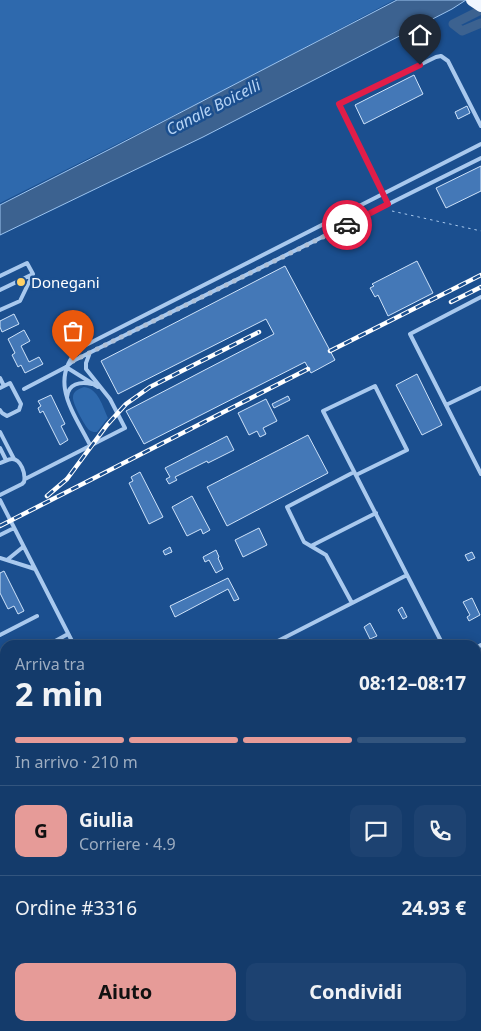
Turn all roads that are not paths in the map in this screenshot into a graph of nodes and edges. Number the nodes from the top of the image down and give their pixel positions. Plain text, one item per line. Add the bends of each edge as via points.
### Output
1 (472, 0) edge
2 (481, 6) edge
3 (481, 126) edge
4 (481, 144) edge
5 (481, 158) edge
6 (383, 194) junction
7 (388, 204) junction
8 (33, 274) junction
9 (0, 276) edge
10 (0, 290) edge
11 (481, 297) edge
12 (0, 310) edge
13 (91, 353) junction
14 (66, 367) junction
15 (0, 378) edge
16 (96, 385) junction
17 (2, 387) edge
18 (24, 388) dead end
19 (481, 388) edge
20 (104, 391) junction
21 (68, 401) junction
22 (446, 405) junction
23 (0, 410) edge
24 (0, 432) edge
25 (90, 446) junction
26 (0, 448) edge
27 (14, 459) junction
28 (6, 460) junction
29 (0, 463) edge
30 (355, 473) junction
31 (481, 474) edge
32 (25, 479) junction
33 (0, 495) edge
34 (0, 500) edge
35 (376, 513) junction
36 (14, 528) junction
37 (0, 535) edge
38 (23, 546) junction
39 (311, 546) junction
40 (0, 558) edge
41 (7, 560) junction
42 (35, 569) junction
43 (407, 575) junction
44 (352, 603) junction
45 (37, 616) dead end
46 (68, 634) junction
47 (0, 635) edge
48 (57, 640) edge
49 (71, 640) edge
50 (280, 640) edge
51 (440, 640) edge

1 - 2 main road
3 - 6 lane via 448,61 441,56 339,104
4 - 6 lane
5 - 7 lane
6 - 7 lane
6 - 14 lane via 87,344
7 - 13 lane
8 - 9 lane via 27,263
8 - 10 lane
8 - 12 lane via 20,301
11 - 22 lane via 410,334
13 - 14 lane
13 - 20 lane via 86,369
14 - 16 lane
14 - 18 lane
14 - 21 lane via 64,389
15 - 17 lane
16 - 20 lane
16 - 21 lane via 85,382 74,385 67,392
17 - 23 lane via 10,383 20,404 19,410 7,416
19 - 22 lane
20 - 25 lane via 125,428
21 - 25 lane
22 - 31 lane
24 - 27 lane
25 - 32 lane
26 - 28 lane
27 - 28 lane
27 - 32 lane
28 - 29 lane
30 - 30 lane via 323,410 375,386 407,450
30 - 35 lane
30 - 39 lane via 286,507 304,542
32 - 33 lane via 22,484
34 - 36 lane
35 - 39 lane
35 - 43 lane
36 - 37 lane
36 - 38 lane
38 - 41 lane
38 - 42 lane
39 - 44 lane via 326,555
40 - 41 lane
41 - 42 lane
42 - 46 lane
43 - 44 lane
43 - 51 lane
44 - 50 lane
45 - 47 lane
46 - 48 lane
46 - 49 lane

